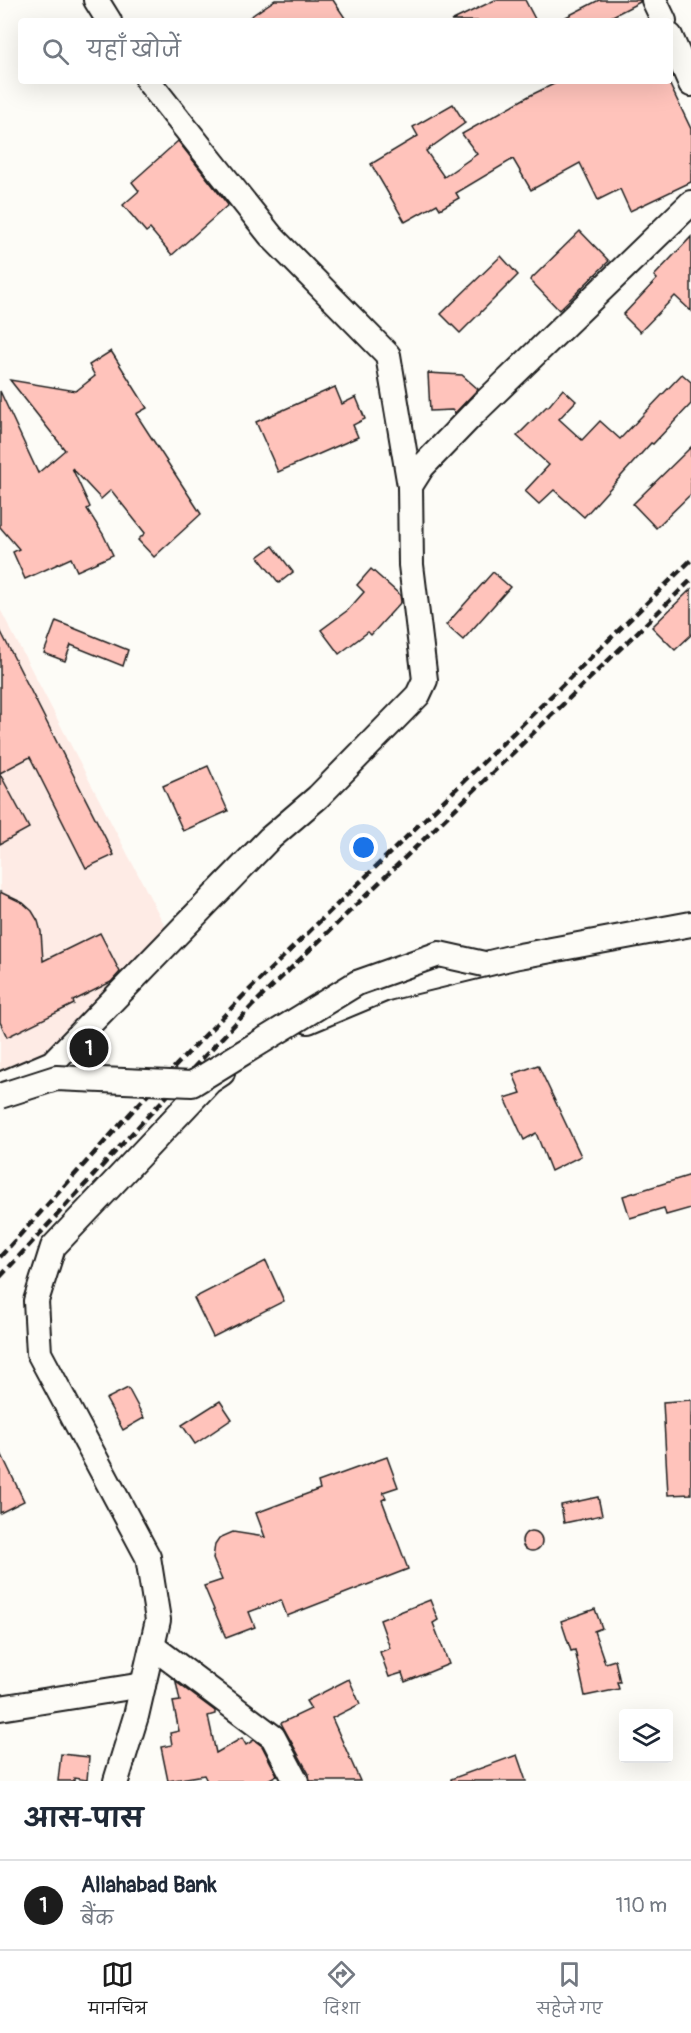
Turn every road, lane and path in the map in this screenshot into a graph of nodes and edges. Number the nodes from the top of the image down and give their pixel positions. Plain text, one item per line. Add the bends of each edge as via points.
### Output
1 (96, 0) edge
2 (654, 0) edge
3 (107, 18) edge
4 (663, 18) edge
5 (673, 43) edge
6 (150, 84) edge
7 (691, 84) edge
8 (691, 203) edge
9 (410, 486) junction
10 (691, 924) edge
11 (484, 964) junction
12 (0, 1085) edge
13 (0, 1096) edge
14 (152, 1646) junction
15 (143, 1685) junction
16 (0, 1708) edge
17 (116, 1781) edge
18 (296, 1781) edge

1 - 3 street
2 - 4 street
5 - 7 street
6 - 9 street via 271,236 388,355
8 - 9 street via 477,410 422,467
9 - 12 street via 411,565 425,680 418,695 318,797 261,847 52,1063
10 - 11 street
11 - 13 street, bridge via 439,954 357,983 192,1084 56,1078
11 - 14 street via 387,988 293,1028 210,1081 53,1247 36,1301 39,1353 148,1557 158,1620
14 - 15 street
14 - 18 street via 273,1737
15 - 16 street
15 - 17 street

